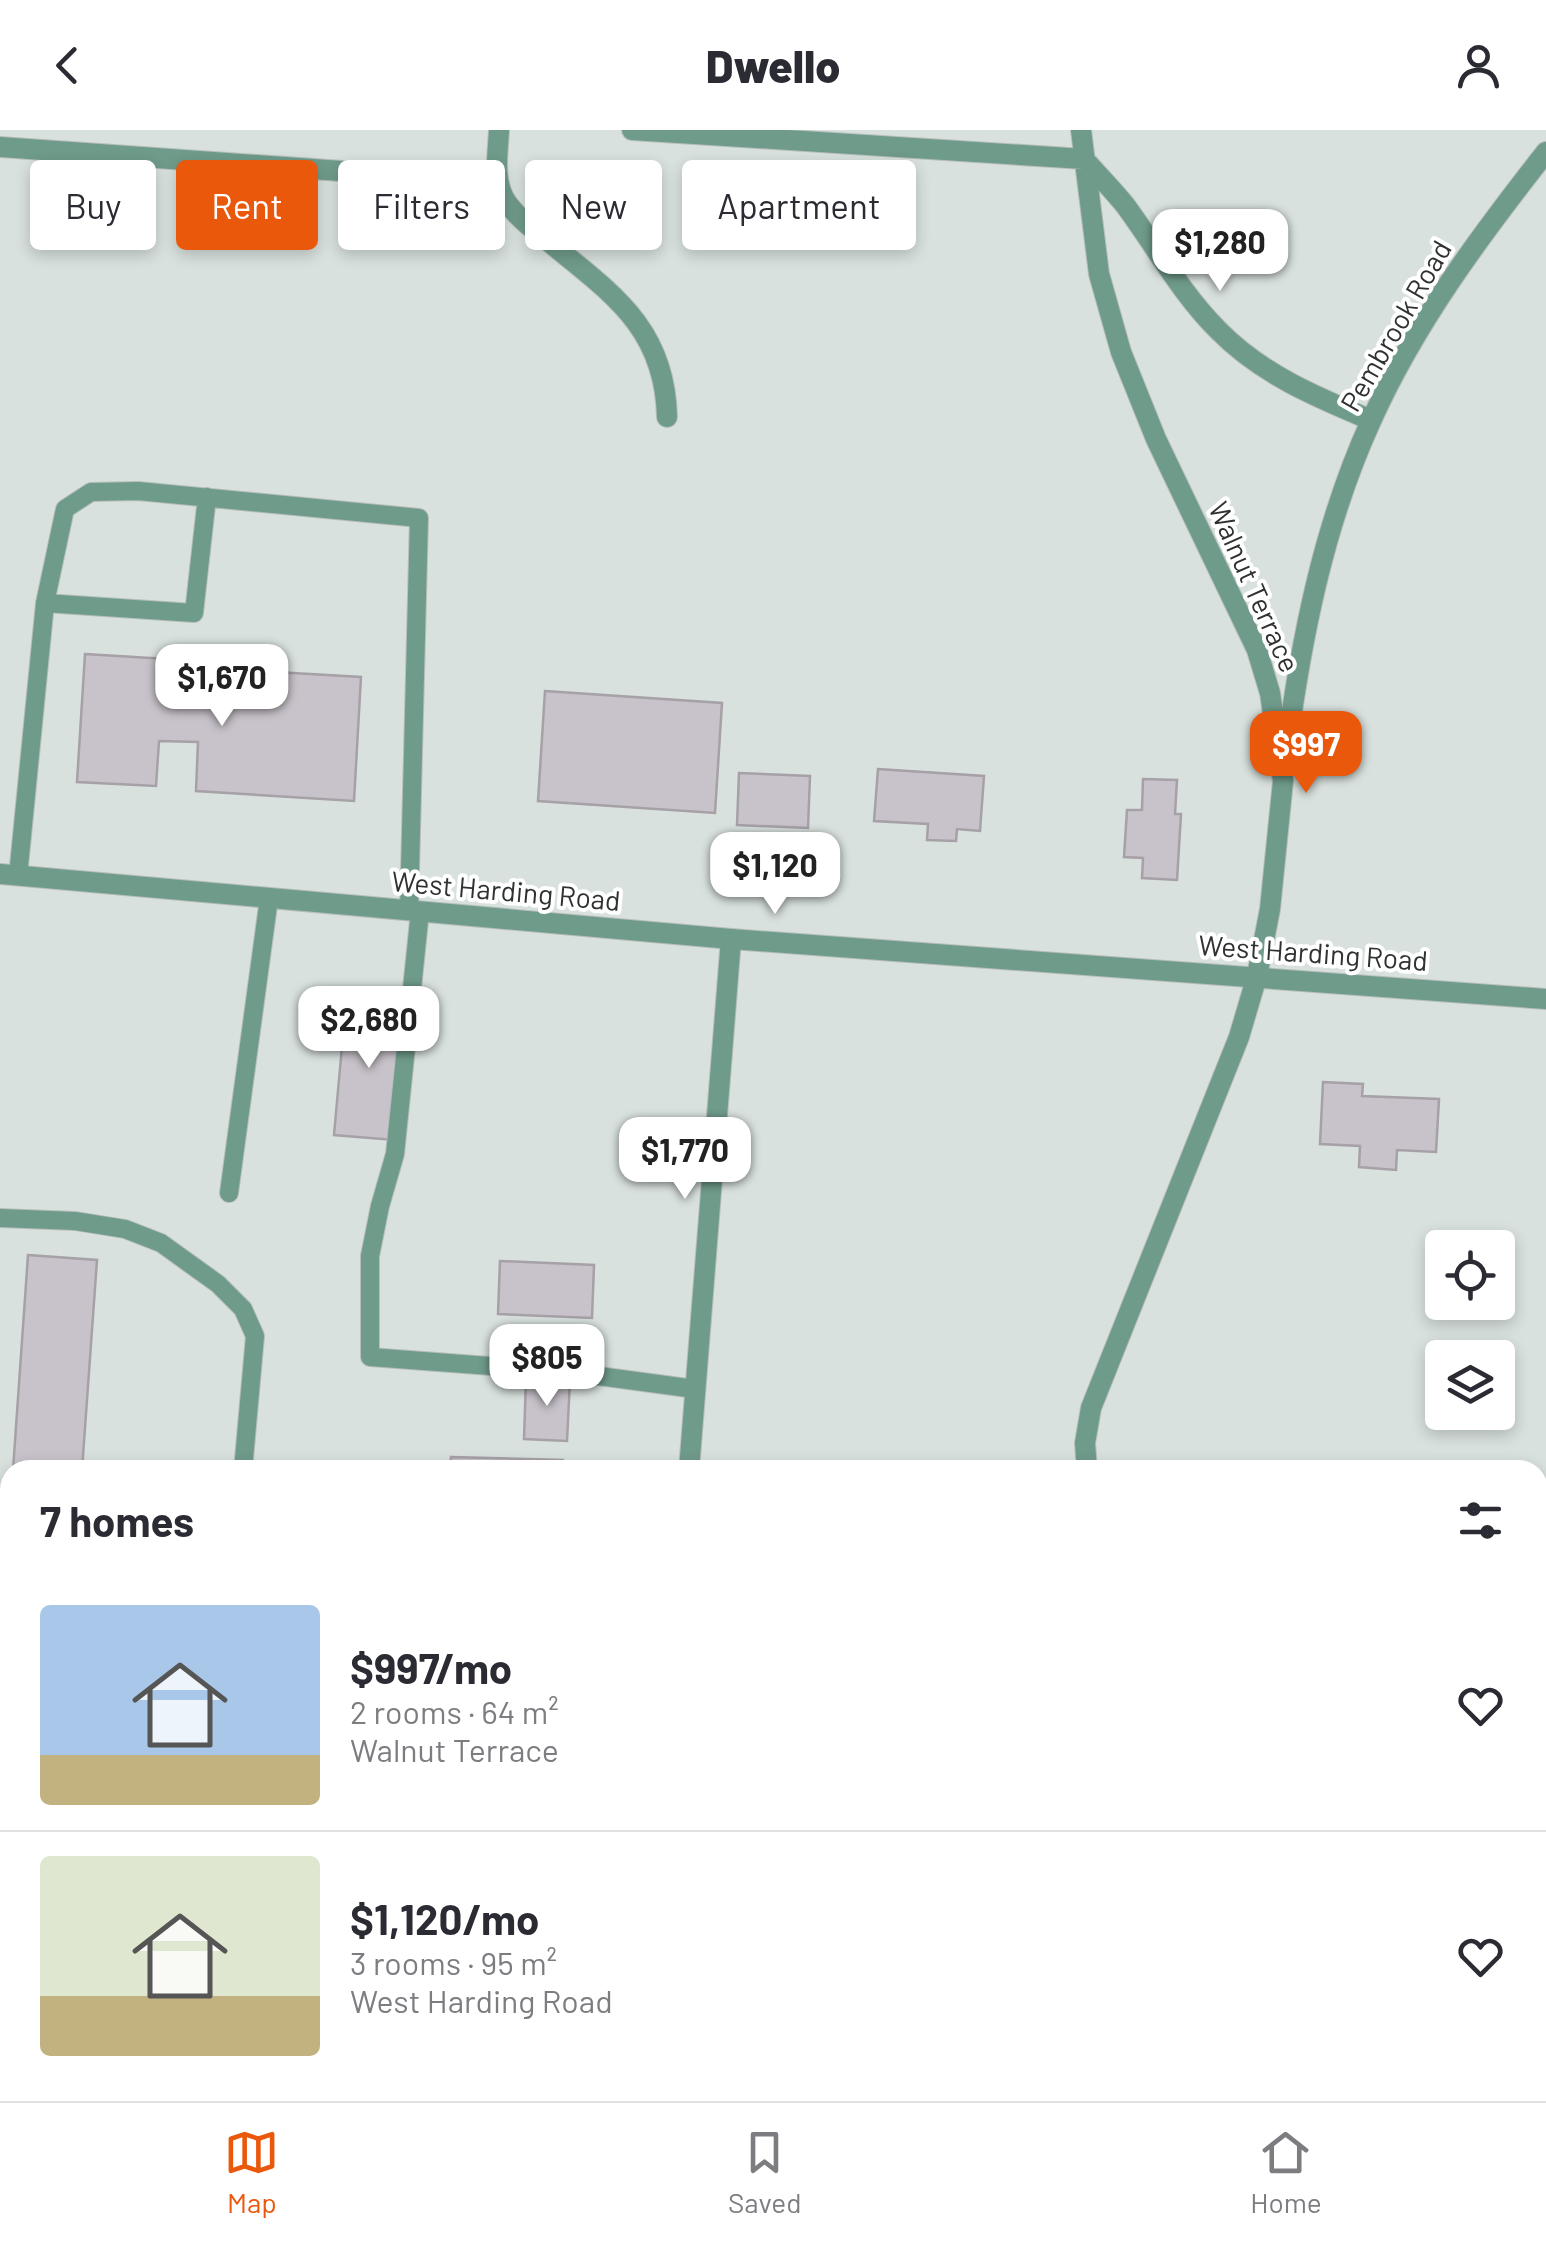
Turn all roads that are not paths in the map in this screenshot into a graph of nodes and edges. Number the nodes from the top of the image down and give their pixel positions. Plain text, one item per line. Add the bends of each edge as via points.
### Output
1 (498, 130) edge
2 (632, 130) edge
3 (1081, 130) edge
4 (0, 148) edge
5 (1546, 152) edge
6 (1084, 158) junction
7 (498, 160) edge
8 (338, 171) edge
9 (505, 200) edge
10 (667, 417) dead end
11 (1371, 420) junction
12 (207, 497) junction
13 (45, 603) junction
14 (1282, 781) junction
15 (9, 875) edge
16 (269, 898) junction
17 (414, 911) junction
18 (731, 938) junction
19 (1258, 976) junction
20 (1546, 1000) edge
21 (229, 1193) dead end
22 (0, 1218) edge
23 (696, 1390) junction
24 (244, 1460) edge
25 (690, 1460) edge
26 (1086, 1460) edge

1 - 7 street
2 - 6 street
3 - 6 street, Walnut Terrace
4 - 8 street
5 - 11 street, Pembrook Road via 1471,250
6 - 11 street via 1217,330 1308,394
6 - 14 street, Walnut Terrace via 1099,274 1122,352 1156,439 1258,650
9 - 10 street via 643,327 659,359
11 - 14 street, Pembrook Road via 1322,560 1298,664
12 - 13 lane via 92,492 65,510
12 - 13 lane via 194,613
12 - 17 lane via 419,518
13 - 15 lane
14 - 19 street, Walnut Terrace
15 - 16 street, West Harding Road
16 - 17 street, West Harding Road
16 - 21 lane
17 - 18 street, West Harding Road
17 - 23 lane via 396,1154 370,1256 370,1357 569,1372
18 - 19 street, West Harding Road
18 - 23 street
19 - 20 street, West Harding Road
19 - 26 street, Walnut Terrace via 1091,1408
22 - 24 lane via 126,1229 161,1243 218,1284 243,1309 255,1336
23 - 25 street

